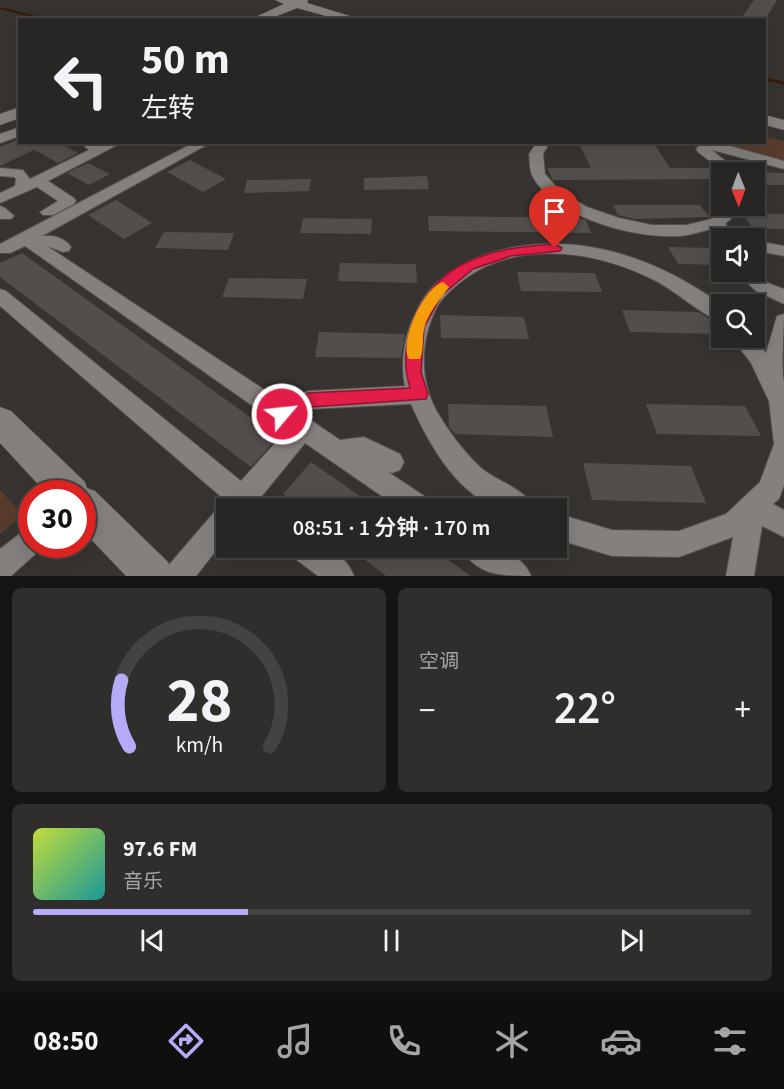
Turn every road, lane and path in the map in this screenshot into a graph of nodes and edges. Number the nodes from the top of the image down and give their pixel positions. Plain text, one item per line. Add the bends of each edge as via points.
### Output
1 (281, 0) edge
2 (300, 2) edge
3 (260, 18) edge
4 (351, 18) edge
5 (18, 113) edge
6 (0, 120) edge
7 (766, 120) edge
8 (784, 125) edge
9 (18, 132) edge
10 (0, 139) edge
11 (88, 144) edge
12 (113, 144) edge
13 (180, 144) edge
14 (202, 144) edge
15 (543, 144) edge
16 (695, 144) edge
17 (706, 144) edge
18 (98, 151) junction
19 (721, 162) edge
20 (784, 165) edge
21 (0, 172) edge
22 (38, 181) junction
23 (22, 189) junction
24 (0, 200) edge
25 (69, 201) junction
26 (731, 216) edge
27 (715, 224) junction
28 (720, 228) edge
29 (26, 240) junction
30 (2, 243) edge
31 (63, 247) dead end
32 (765, 248) edge
33 (784, 251) edge
34 (756, 282) edge
35 (0, 296) edge
36 (784, 297) edge
37 (711, 307) edge
38 (784, 321) edge
39 (750, 348) edge
40 (777, 384) edge
41 (420, 394) junction
42 (282, 414) junction
43 (0, 421) edge
44 (303, 428) junction
45 (784, 441) edge
46 (784, 448) edge
47 (336, 451) junction
48 (392, 462) dead end
49 (58, 480) edge
50 (228, 498) edge
51 (249, 498) edge
52 (405, 498) edge
53 (505, 498) edge
54 (752, 507) junction
55 (96, 518) edge
56 (784, 524) edge
57 (567, 529) edge
58 (216, 535) edge
59 (18, 552) edge
60 (317, 558) edge
61 (491, 558) edge
62 (0, 567) edge
63 (154, 576) edge
64 (178, 576) edge
65 (340, 576) edge
66 (517, 576) edge
67 (741, 576) edge

1 - 2 street
2 - 3 street
2 - 4 street
5 - 6 street
7 - 8 street
9 - 10 street
11 - 18 street
12 - 18 street
13 - 25 street
14 - 29 street
15 - 27 street via 536,155 538,172 552,191 575,207 606,221 642,229 678,231
16 - 19 street
17 - 20 street
18 - 22 street
21 - 23 street via 18,173 23,179
22 - 23 street
22 - 25 street
23 - 24 street
25 - 30 street
26 - 27 street
27 - 28 street
29 - 30 street
29 - 31 street via 52,240
29 - 42 street
32 - 33 street
34 - 36 street
35 - 50 street
37 - 41 street via 648,268 605,254 555,248 509,252 469,266 436,291 416,327 413,372
38 - 40 street
39 - 40 street
40 - 45 street
41 - 42 street via 308,400
41 - 53 street via 430,423 471,475
42 - 44 street
43 - 49 street
44 - 47 street
44 - 51 street
46 - 54 street via 770,490
47 - 48 street via 364,448
47 - 52 street
54 - 56 street
54 - 57 street via 734,524 679,544 612,543
54 - 67 street
55 - 63 street
58 - 64 street
59 - 62 street
60 - 65 street
61 - 66 street

